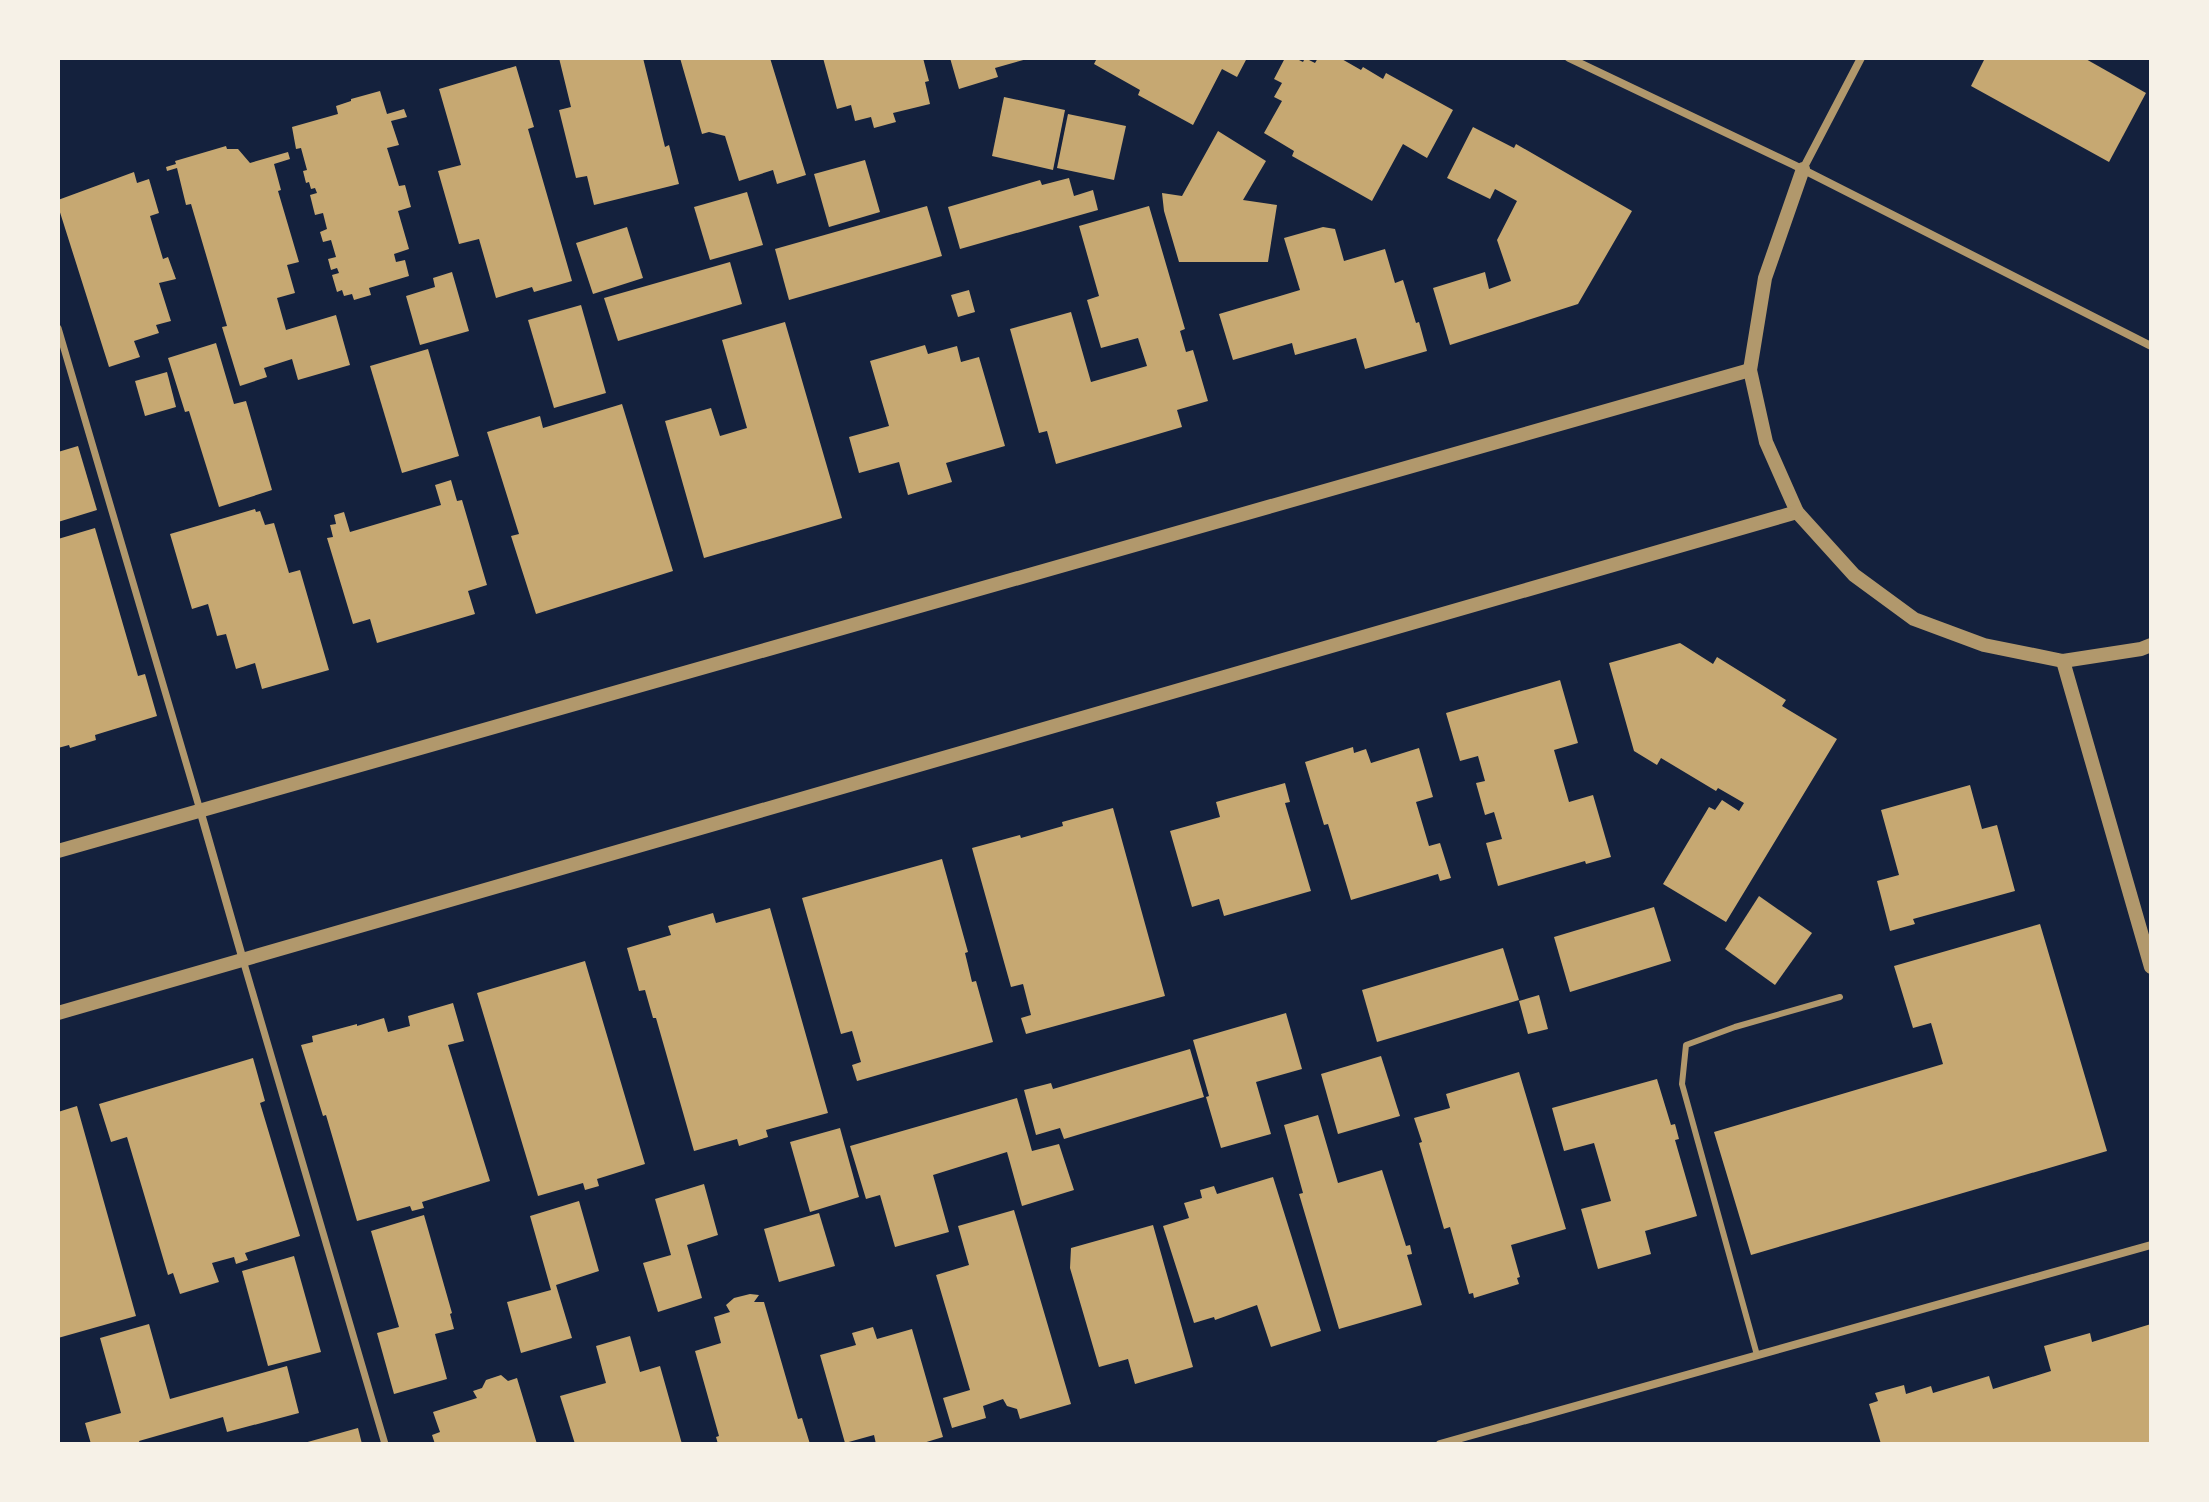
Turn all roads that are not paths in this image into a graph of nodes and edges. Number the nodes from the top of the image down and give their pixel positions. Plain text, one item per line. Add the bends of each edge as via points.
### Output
1 (1569, 58) edge
2 (1861, 58) edge
3 (1803, 169) junction
4 (58, 328) edge
5 (2151, 346) edge
6 (1750, 370) junction
7 (1797, 512) junction
8 (2151, 645) edge
9 (2063, 661) junction
10 (200, 810) junction
11 (58, 851) edge
12 (243, 960) junction
13 (2151, 967) edge
14 (1840, 997) dead end
15 (58, 1013) edge
16 (2151, 1245) edge
17 (1757, 1355) junction
18 (385, 1444) edge
19 (1440, 1444) edge

1 - 3 street
2 - 3 street
3 - 5 street
3 - 6 street via 1765,278
4 - 10 street
6 - 7 street via 1766,442
6 - 10 street
7 - 9 street via 1854,575 1914,619 1984,645
7 - 12 street
8 - 9 street
9 - 13 street
10 - 11 street
10 - 12 street
12 - 15 street
12 - 18 street
14 - 17 lane via 1686,1045 1682,1084
16 - 17 street
17 - 19 street

